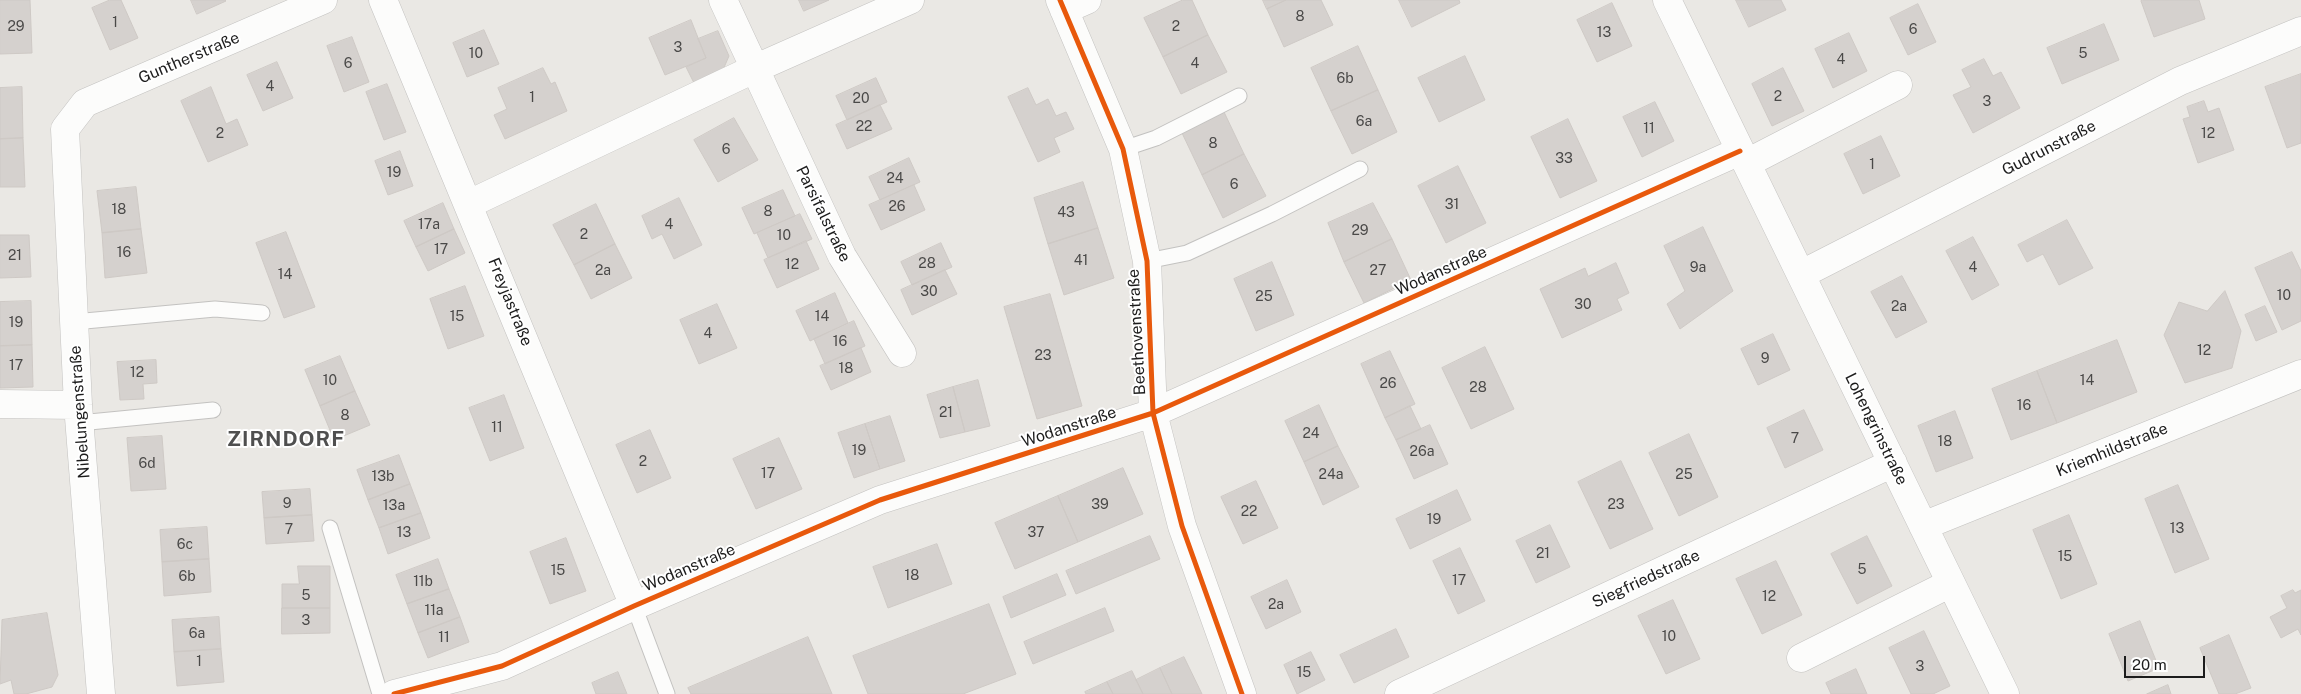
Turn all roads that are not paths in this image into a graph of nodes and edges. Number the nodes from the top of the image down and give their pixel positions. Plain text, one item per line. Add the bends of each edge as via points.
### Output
1 (323, 0) edge
2 (383, 0) edge
3 (723, 0) edge
4 (910, 0) edge
5 (1667, 0) edge
6 (1070, 3) edge
7 (2301, 31) edge
8 (754, 70) junction
9 (1898, 85) dead end
10 (1239, 96) dead end
11 (65, 129) joint
12 (1123, 149) junction
13 (1744, 157) junction
14 (1360, 169) dead end
15 (469, 204) junction
16 (1147, 260) junction
17 (1802, 274) junction
18 (262, 313) dead end
19 (74, 322) junction
20 (902, 353) dead end
21 (2301, 374) edge
22 (0, 404) edge
23 (213, 410) dead end
24 (1153, 413) junction
25 (79, 414) junction
26 (1893, 463) junction
27 (1923, 526) junction
28 (330, 528) dead end
29 (1951, 583) junction
30 (634, 606) junction
31 (1801, 658) dead end
32 (101, 694) edge
33 (380, 694) edge
34 (394, 694) edge
35 (667, 694) edge
36 (1242, 694) edge
37 (1399, 694) edge
38 (2005, 694) edge

1 - 11 street, Guntherstraße via 85,103
2 - 15 street, Freyjastraße
3 - 8 street, Parsifalstraße
4 - 8 street
5 - 13 street, Lohengrinstraße
6 - 12 street, Beethovenstraße
7 - 17 street, Gudrunstraße via 2180,82
8 - 15 street
8 - 20 street, Parsifalstraße via 842,256
9 - 13 street
10 - 12 lane via 1156,138
11 - 19 street, Nibelungenstraße
12 - 16 street, Beethovenstraße
13 - 17 street, Lohengrinstraße
13 - 24 street, Wodanstraße
14 - 16 lane via 1187,253
15 - 30 street, Freyjastraße
16 - 24 street, Beethovenstraße
17 - 26 street, Lohengrinstraße
18 - 19 lane via 215,309
19 - 25 street, Nibelungenstraße
21 - 27 street, Kriemhildstraße
22 - 25 street
23 - 25 lane
24 - 30 street, Wodanstraße via 880,500
24 - 36 street, Beethovenstraße via 1182,526
25 - 32 street, Nibelungenstraße
26 - 27 street, Lohengrinstraße
26 - 37 street, Siegfriedstraße
27 - 29 street, Lohengrinstraße
28 - 33 lane
29 - 31 street
29 - 38 street, Lohengrinstraße
30 - 34 street, Wodanstraße via 502,666
30 - 35 lane

